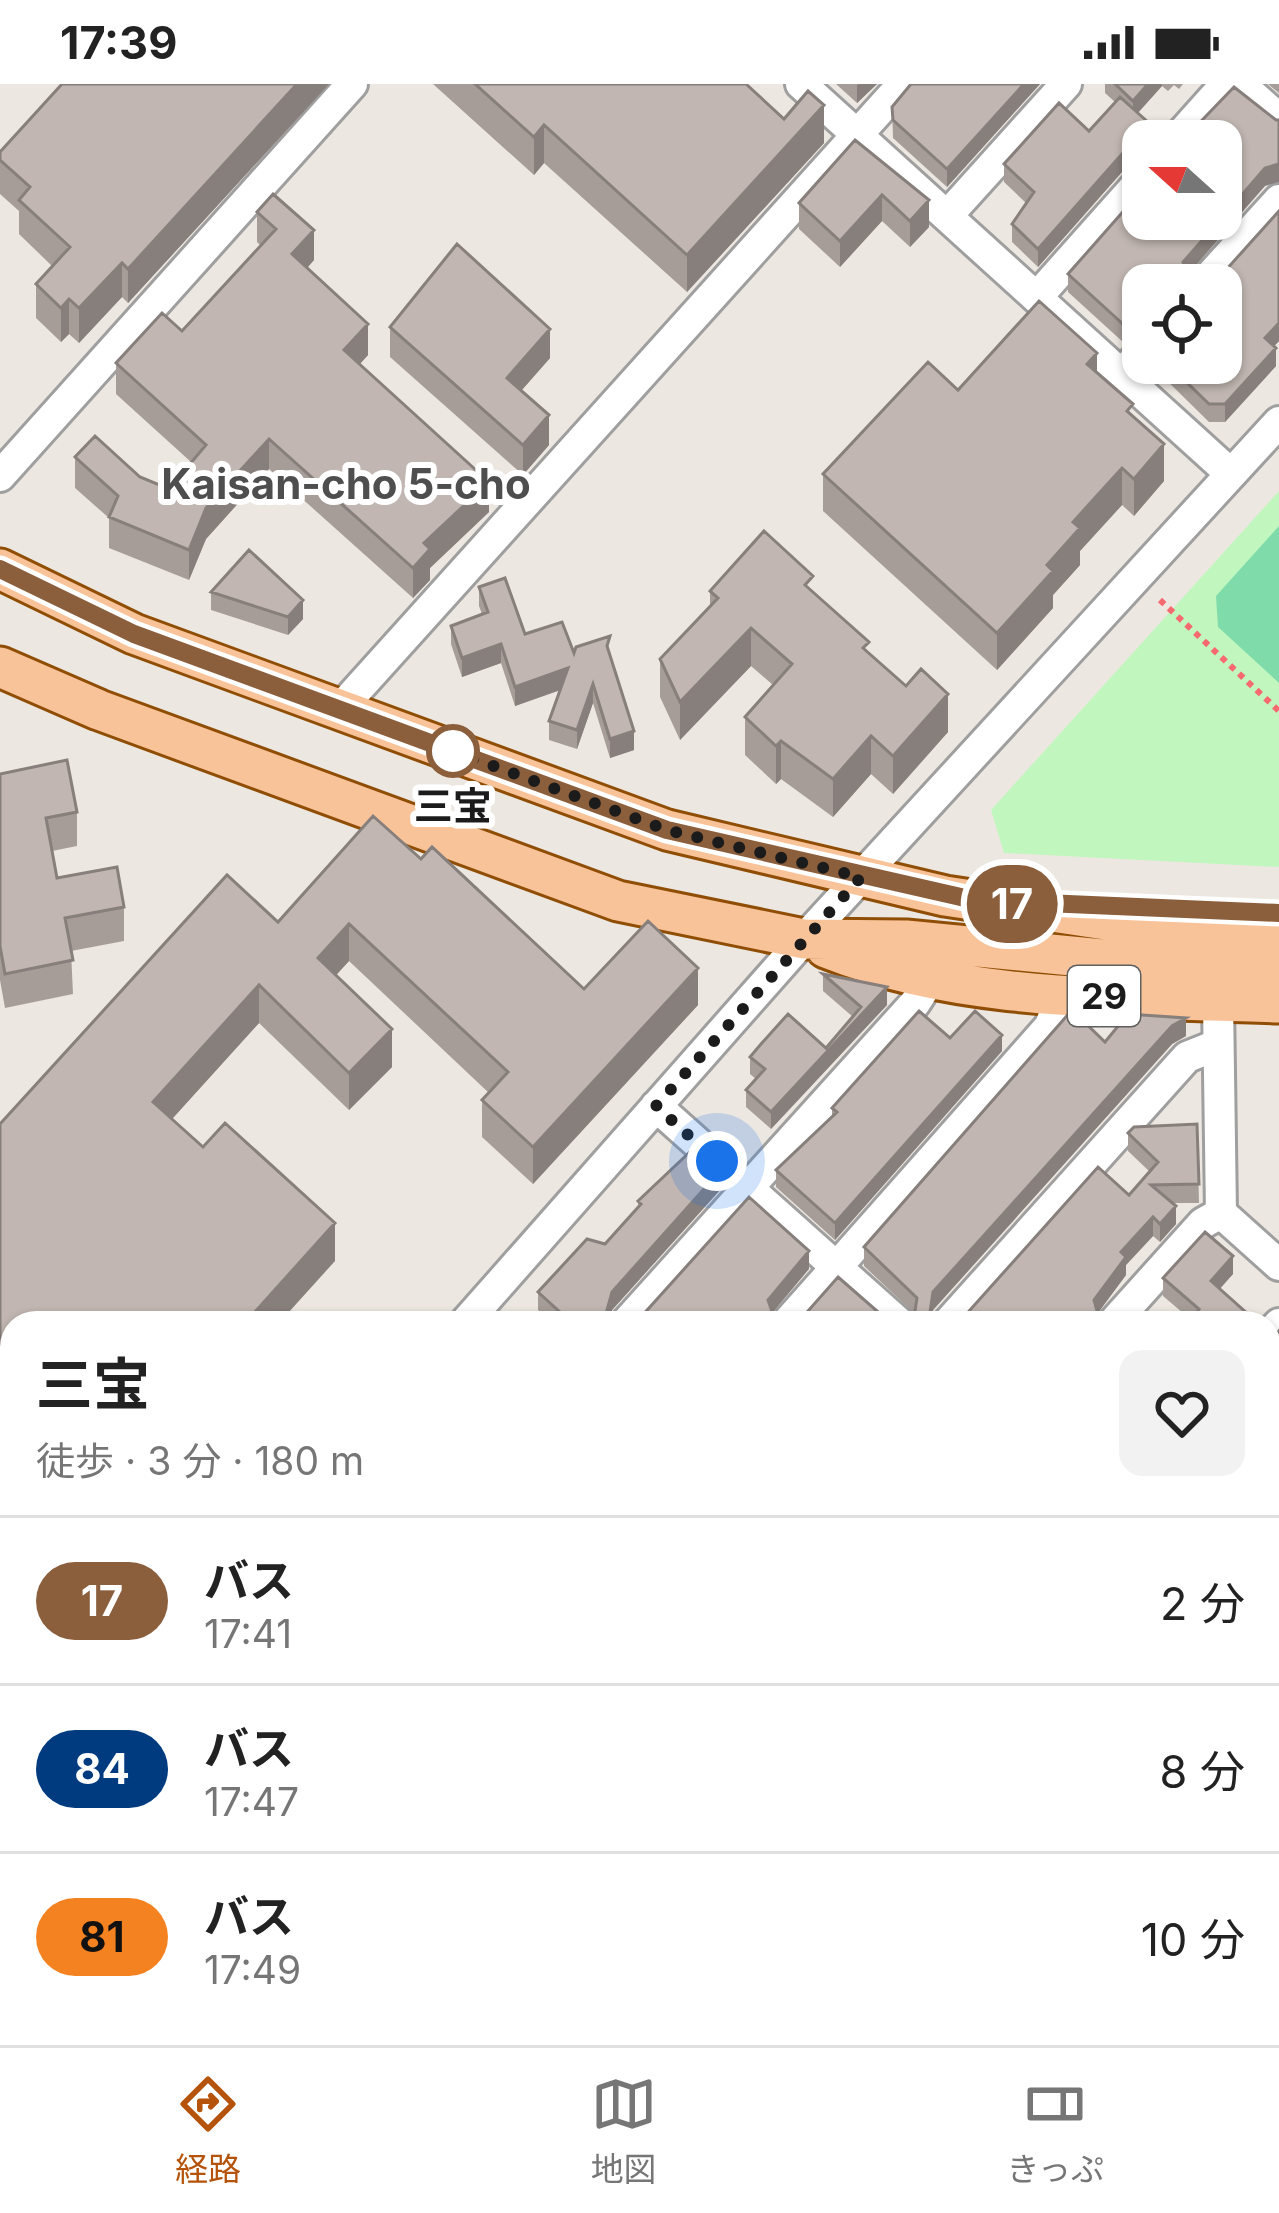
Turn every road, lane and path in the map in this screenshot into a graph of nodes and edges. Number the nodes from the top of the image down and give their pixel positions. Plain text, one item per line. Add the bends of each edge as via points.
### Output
1 (352, 84) edge
2 (801, 84) edge
3 (903, 84) edge
4 (1066, 84) edge
5 (1226, 84) edge
6 (1240, 84) edge
7 (1279, 119) edge
8 (1194, 120) edge
9 (857, 134) junction
10 (1279, 200) edge
11 (1122, 202) edge
12 (947, 216) junction
13 (1221, 264) edge
14 (1037, 297) junction
15 (1122, 356) edge
16 (1151, 384) edge
17 (1279, 422) edge
18 (1231, 474) junction
19 (0, 476) edge
20 (0, 569) edge
21 (1160, 600) dead end
22 (0, 667) edge
23 (338, 711) junction
24 (1279, 711) edge
25 (861, 877) junction
26 (1002, 904) junction
27 (1279, 913) edge
28 (1279, 937) edge
29 (804, 939) junction
30 (1279, 976) edge
31 (931, 978) junction
32 (1061, 994) junction
33 (1218, 1001) junction
34 (1279, 1003) edge
35 (1217, 1045) junction
36 (656, 1106) junction
37 (748, 1189) junction
38 (1221, 1213) junction
39 (1279, 1265) edge
40 (837, 1268) junction
41 (476, 1311) edge
42 (637, 1311) edge
43 (798, 1311) edge
44 (885, 1311) edge
45 (960, 1311) edge
46 (1123, 1311) edge

1 - 19 street
2 - 9 street
3 - 9 street
4 - 12 street
5 - 8 street
6 - 7 street
9 - 12 street
9 - 23 street
10 - 13 street
11 - 14 street
12 - 14 street
14 - 15 street
16 - 18 street
17 - 18 street
18 - 25 street
20 - 23 main road, 29 via 134,634
21 - 24 path
22 - 29 main road, 29 via 618,901
23 - 25 main road, 29 via 667,830
25 - 26 main road, 29
25 - 29 street
26 - 27 main road, 29
26 - 28 main road, 29
29 - 30 main road, 29 via 906,940
29 - 31 main road, 29 via 879,970
29 - 36 street
31 - 32 main road, 29
31 - 37 street
32 - 33 main road, 29
32 - 40 street via 1050,1026
33 - 34 main road, 29
33 - 35 street
35 - 38 street
35 - 45 street via 1187,1057
36 - 37 street
36 - 41 street
37 - 40 street
37 - 42 street
38 - 39 street
38 - 46 street
40 - 43 street
40 - 44 street

